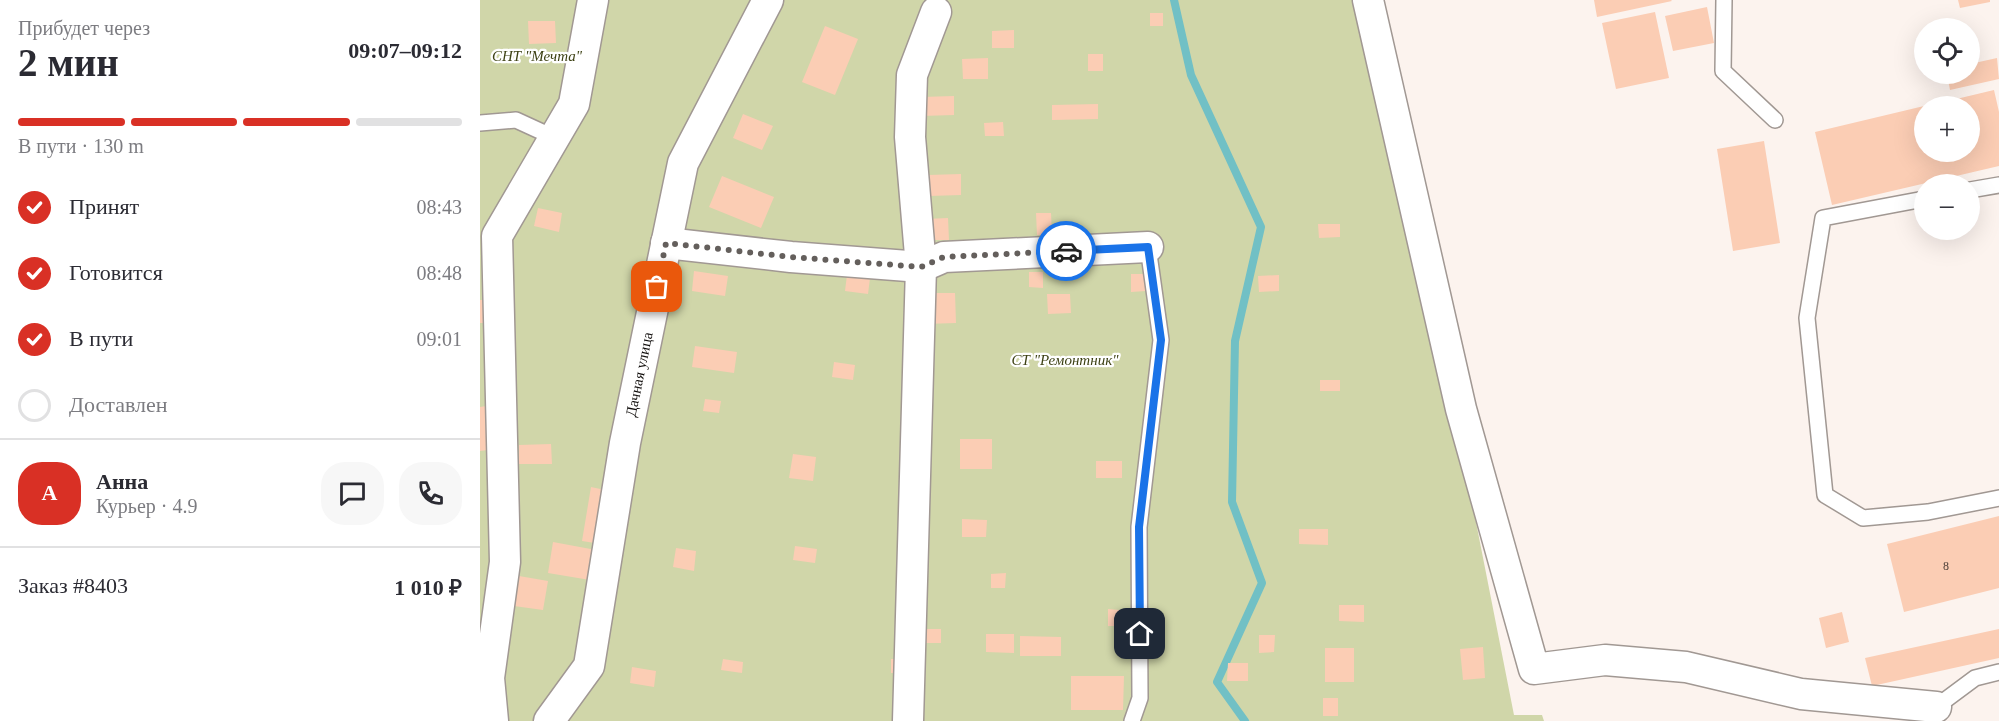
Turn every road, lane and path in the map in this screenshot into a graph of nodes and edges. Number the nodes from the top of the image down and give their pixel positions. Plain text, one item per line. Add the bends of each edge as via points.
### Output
1 (768, 0) edge
2 (1368, 0) edge
3 (1724, 0) edge
4 (587, 3) edge
5 (936, 12) dead end
6 (1775, 120) dead end
7 (480, 123) edge
8 (553, 137) junction
9 (1999, 185) edge
10 (1980, 188) edge
11 (1914, 201) edge
12 (666, 243) junction
13 (1148, 247) joint
14 (921, 267) junction
15 (489, 286) edge
16 (1999, 498) edge
17 (1999, 672) edge
18 (1937, 714) edge
19 (493, 721) edge
20 (549, 721) edge
21 (908, 721) edge
22 (1132, 721) edge

1 - 12 street, Дачная улица via 683,163
2 - 18 street via 1461,409 1534,669 1605,660 1686,667 1801,694
3 - 6 lane via 1723,71
4 - 8 street via 574,104
5 - 14 street via 912,75 910,137
7 - 8 lane via 516,120
8 - 15 street via 497,236
9 - 10 lane
11 - 16 lane via 1822,218 1807,318 1824,495 1863,518 1928,512
12 - 14 street
12 - 20 street, Дачная улица via 625,443 589,666
13 - 14 street via 944,257
13 - 22 lane via 1161,340 1139,527 1140,698
14 - 21 street
15 - 19 street via 505,562 489,678
17 - 18 lane via 1975,678

